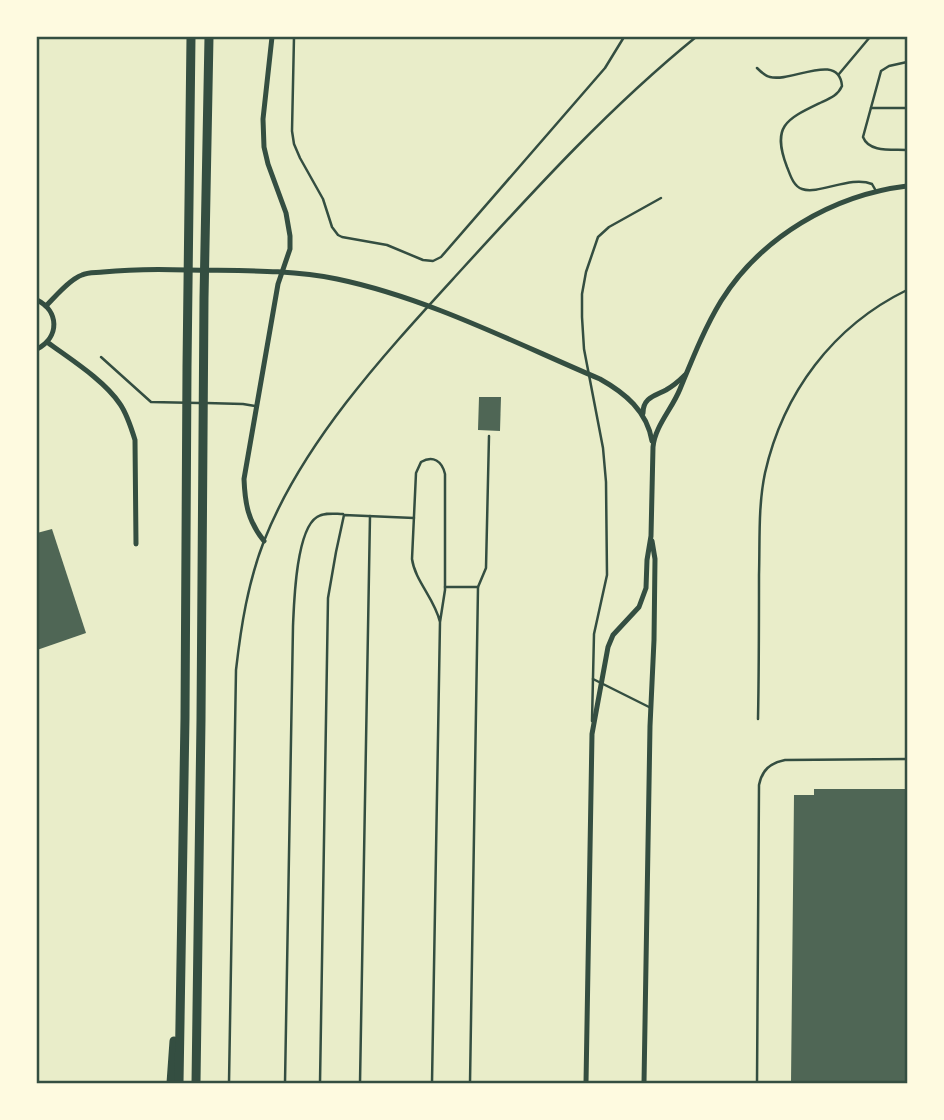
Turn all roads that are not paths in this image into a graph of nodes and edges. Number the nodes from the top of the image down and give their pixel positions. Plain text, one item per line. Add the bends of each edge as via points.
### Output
1 (191, 37) edge
2 (209, 37) edge
3 (272, 37) edge
4 (293, 37) edge
5 (624, 37) edge
6 (696, 37) edge
7 (870, 37) edge
8 (907, 62) edge
9 (757, 68) dead end
10 (839, 74) junction
11 (871, 108) junction
12 (907, 108) edge
13 (907, 150) edge
14 (907, 186) edge
15 (876, 191) junction
16 (660, 198) dead end
17 (281, 273) junction
18 (907, 290) edge
19 (37, 300) edge
20 (46, 306) junction
21 (47, 342) junction
22 (37, 349) edge
23 (101, 357) dead end
24 (687, 374) junction
25 (257, 406) junction
26 (645, 420) junction
27 (489, 436) dead end
28 (653, 447) junction
29 (344, 514) junction
30 (370, 516) junction
31 (414, 519) junction
32 (651, 537) junction
33 (264, 541) junction
34 (136, 544) dead end
35 (445, 587) junction
36 (478, 587) junction
37 (440, 622) junction
38 (593, 679) junction
39 (601, 683) junction
40 (651, 708) junction
41 (758, 719) dead end
42 (592, 734) junction
43 (907, 760) edge
44 (182, 945) junction
45 (171, 1083) edge
46 (179, 1083) edge
47 (196, 1083) edge
48 (229, 1083) edge
49 (285, 1083) edge
50 (320, 1083) edge
51 (360, 1083) edge
52 (432, 1083) edge
53 (470, 1083) edge
54 (586, 1083) edge
55 (644, 1083) edge
56 (757, 1083) edge

1 - 44 highway
2 - 47 highway
3 - 17 street via 263,136 289,225 290,249
4 - 5 lane via 293,136 332,227 342,237 387,245 429,261 441,257 554,128 605,68
6 - 33 lane via 569,153 418,318 312,451
7 - 10 lane
8 - 11 lane via 883,68
9 - 10 lane via 775,78 825,69
10 - 15 lane via 842,86 838,93 787,122 781,133 781,151 801,188 862,181
11 - 12 lane
11 - 13 lane via 863,137 866,143
14 - 15 street
15 - 24 street via 817,214 788,231 752,262 721,301
16 - 38 lane via 598,237 582,294 584,349 606,482 607,575 594,634
17 - 20 street via 148,269 81,275
17 - 25 street
17 - 26 street via 337,279 434,307 600,379 626,396
18 - 41 lane via 860,318 825,351 794,394 774,443 760,515
19 - 20 street
20 - 21 street via 54,322
21 - 22 street
21 - 34 street via 103,385 131,427
23 - 25 lane via 150,402
24 - 26 street via 645,402
24 - 28 street
25 - 33 street via 244,493 252,526
26 - 28 street
27 - 36 lane via 486,568
28 - 32 street
29 - 30 lane
29 - 49 lane via 324,514 311,522 295,580
29 - 50 lane via 328,598
30 - 31 lane
30 - 51 lane
31 - 35 lane via 417,468 425,460 437,460 446,474
31 - 37 lane via 412,564
32 - 39 street via 643,598 613,635
32 - 40 street via 655,559
33 - 48 lane via 244,607 236,670
35 - 36 lane
35 - 37 lane
36 - 53 lane
37 - 52 lane
38 - 39 lane
38 - 42 lane
39 - 40 lane
39 - 42 street
40 - 55 street
42 - 54 street
43 - 56 lane via 785,760 776,761 762,774
44 - 45 highway
44 - 46 highway

